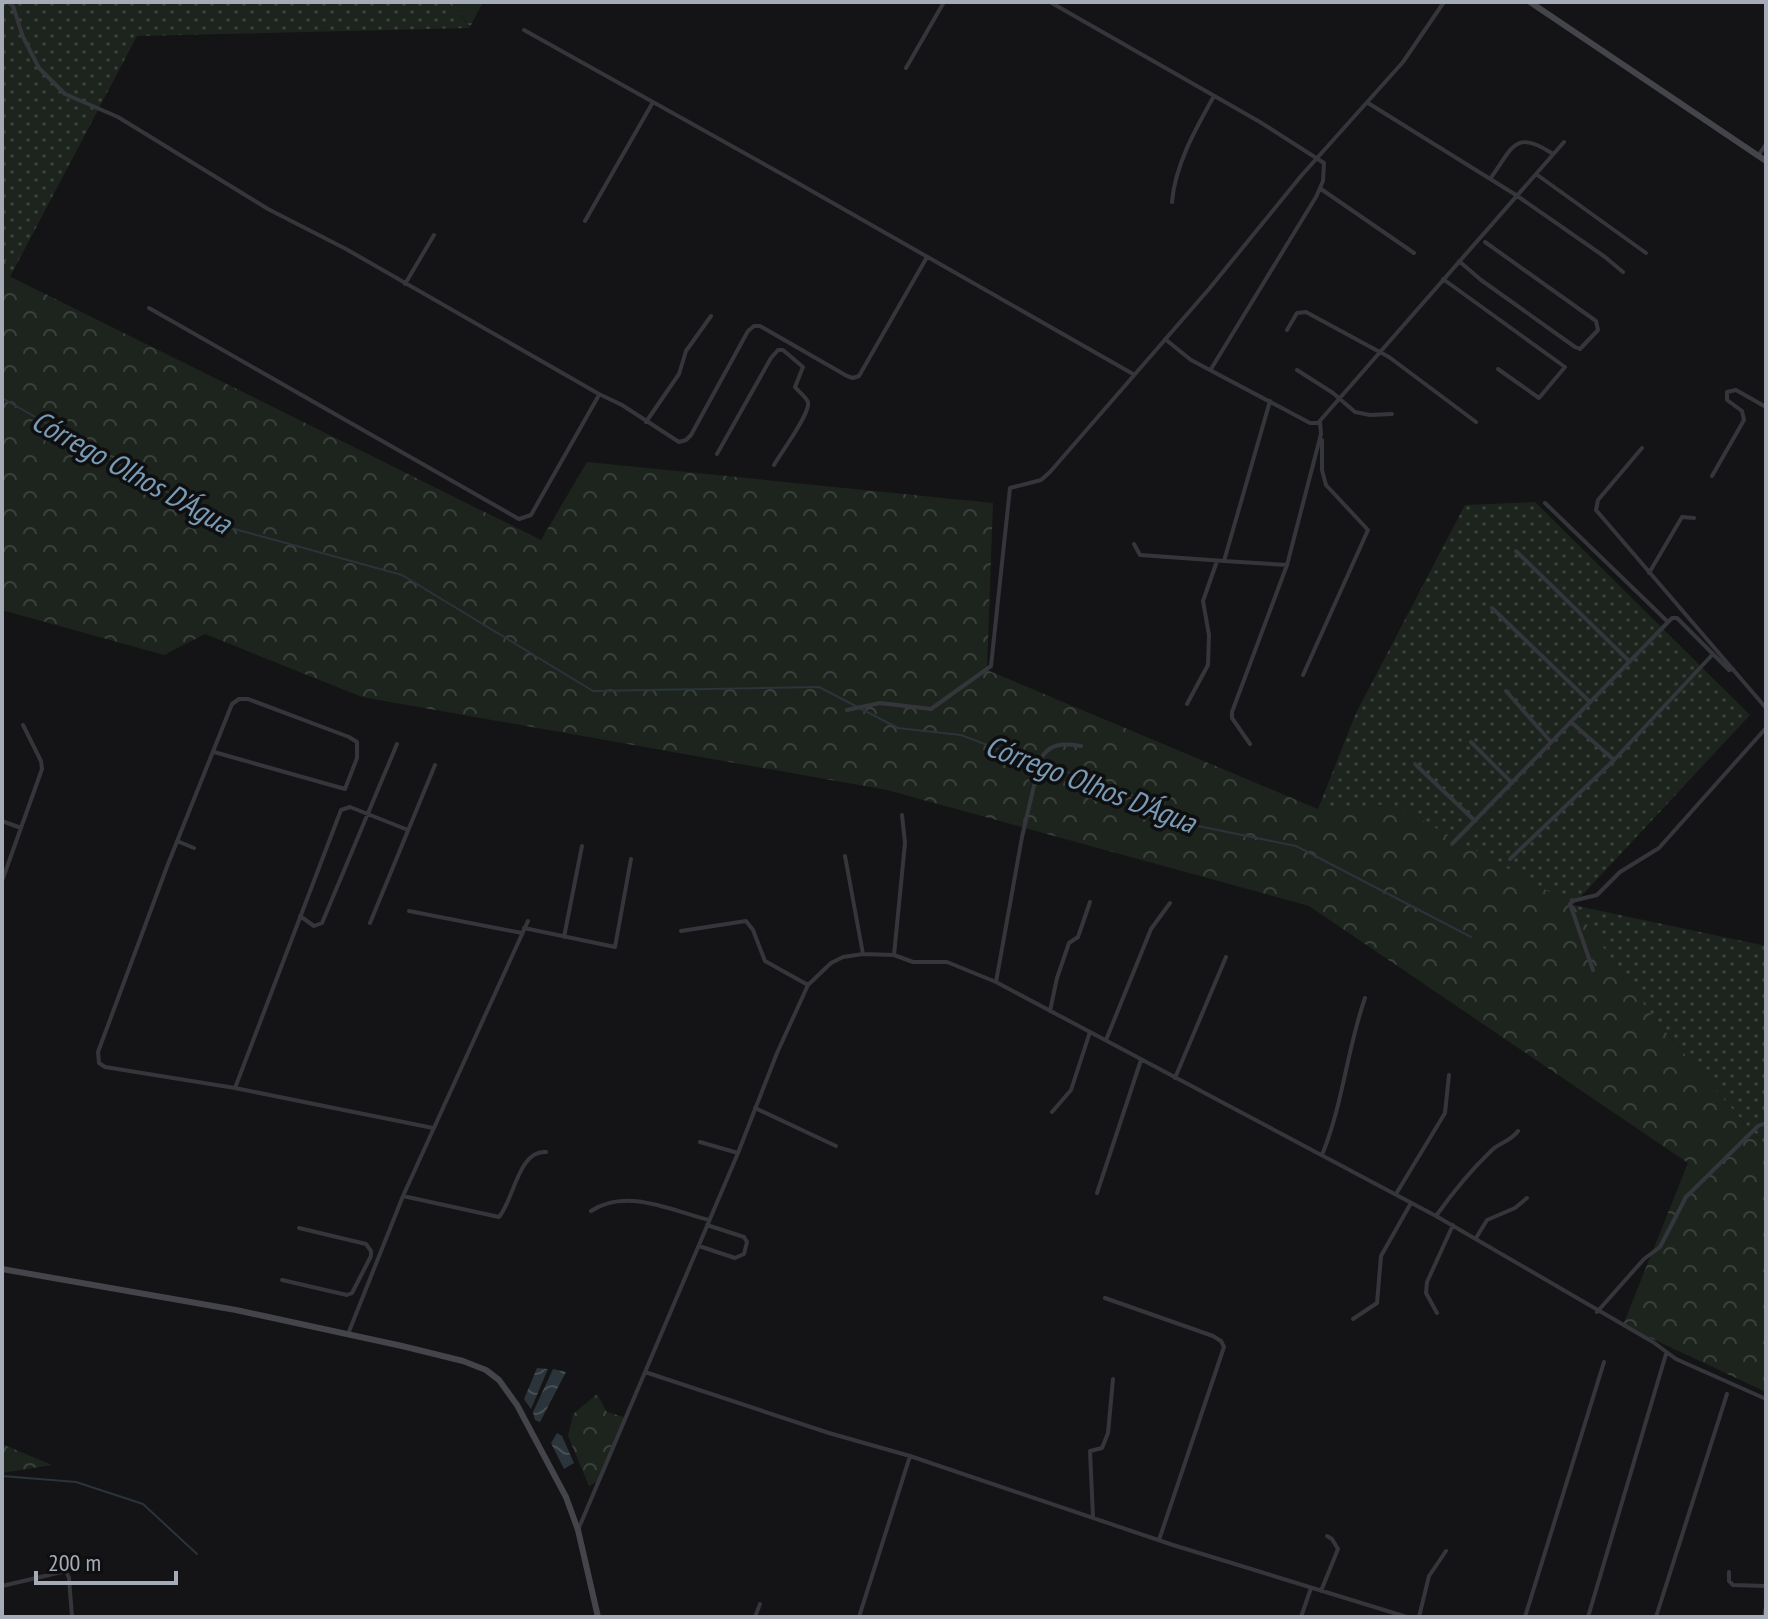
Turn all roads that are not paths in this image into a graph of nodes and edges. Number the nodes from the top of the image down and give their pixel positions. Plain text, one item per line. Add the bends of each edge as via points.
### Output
1 (8, 2) edge
2 (944, 2) edge
3 (1050, 2) edge
4 (1444, 2) edge
5 (1530, 2) edge
6 (524, 30) dead end
7 (906, 68) dead end
8 (1214, 96) junction
9 (653, 102) junction
10 (1368, 103) junction
11 (1564, 142) dead end
12 (1766, 144) edge
13 (1554, 154) junction
14 (1758, 156) junction
15 (1318, 157) junction
16 (1766, 161) edge
17 (1536, 174) junction
18 (1490, 179) junction
19 (1321, 189) junction
20 (1516, 195) junction
21 (1172, 202) dead end
22 (585, 221) dead end
23 (434, 235) dead end
24 (1485, 242) dead end
25 (1414, 253) dead end
26 (1646, 253) dead end
27 (927, 257) junction
28 (1459, 261) junction
29 (1623, 272) dead end
30 (1443, 279) junction
31 (405, 284) junction
32 (149, 308) dead end
33 (711, 316) dead end
34 (1287, 330) dead end
35 (1165, 339) junction
36 (1379, 352) junction
37 (809, 353) junction
38 (803, 367) junction
39 (1211, 369) junction
40 (1498, 369) dead end
41 (1297, 370) dead end
42 (1133, 374) junction
43 (599, 394) junction
44 (1339, 399) junction
45 (1270, 401) junction
46 (1766, 407) edge
47 (1392, 414) dead end
48 (646, 422) junction
49 (1320, 422) junction
50 (1476, 422) dead end
51 (1321, 434) junction
52 (1642, 448) dead end
53 (717, 454) dead end
54 (774, 465) dead end
55 (1712, 476) dead end
56 (1545, 503) dead end
57 (1694, 518) dead end
58 (1134, 544) dead end
59 (1516, 551) dead end
60 (1217, 561) junction
61 (1224, 561) junction
62 (1287, 565) junction
63 (1649, 573) junction
64 (1492, 608) dead end
65 (1668, 622) junction
66 (1713, 654) junction
67 (1630, 662) junction
68 (1733, 669) junction
69 (1303, 675) dead end
70 (1506, 691) dead end
71 (1590, 702) junction
72 (1187, 704) dead end
73 (1766, 708) edge
74 (847, 710) dead end
75 (1571, 722) junction
76 (23, 725) dead end
77 (1766, 728) edge
78 (1471, 742) dead end
79 (1551, 742) junction
80 (397, 744) dead end
81 (1250, 744) dead end
82 (1081, 746) dead end
83 (214, 752) junction
84 (1614, 760) junction
85 (1415, 764) dead end
86 (435, 765) dead end
87 (1512, 783) junction
88 (367, 815) junction
89 (902, 815) dead end
90 (2, 821) edge
91 (1475, 821) junction
92 (21, 828) junction
93 (408, 830) junction
94 (177, 841) junction
95 (1452, 844) dead end
96 (582, 846) dead end
97 (194, 848) dead end
98 (845, 856) dead end
99 (631, 859) dead end
100 (1510, 859) dead end
101 (2, 881) edge
102 (1090, 902) dead end
103 (1170, 903) dead end
104 (409, 911) dead end
105 (300, 916) junction
106 (528, 921) dead end
107 (370, 923) dead end
108 (523, 931) junction
109 (681, 931) dead end
110 (564, 937) junction
111 (863, 954) junction
112 (894, 955) junction
113 (1226, 957) dead end
114 (1593, 970) dead end
115 (996, 982) junction
116 (808, 985) junction
117 (1365, 998) dead end
118 (1050, 1011) junction
119 (1090, 1032) junction
120 (1106, 1040) junction
121 (1141, 1060) junction
122 (1449, 1075) dead end
123 (1175, 1078) junction
124 (235, 1088) junction
125 (755, 1108) junction
126 (1052, 1112) dead end
127 (1766, 1123) edge
128 (433, 1128) junction
129 (1518, 1131) dead end
130 (700, 1142) dead end
131 (836, 1146) dead end
132 (546, 1152) dead end
133 (738, 1153) junction
134 (1322, 1155) junction
135 (1097, 1193) dead end
136 (1395, 1195) junction
137 (403, 1196) junction
138 (1527, 1198) dead end
139 (1411, 1203) junction
140 (591, 1211) dead end
141 (1436, 1216) junction
142 (708, 1222) junction
143 (1453, 1225) junction
144 (299, 1228) dead end
145 (1476, 1238) junction
146 (699, 1246) junction
147 (2, 1269) edge
148 (364, 1270) junction
149 (372, 1273) junction
150 (282, 1280) dead end
151 (1105, 1298) dead end
152 (1597, 1312) junction
153 (1437, 1313) dead end
154 (1353, 1319) dead end
155 (348, 1334) junction
156 (1666, 1354) junction
157 (1604, 1362) dead end
158 (645, 1372) junction
159 (1113, 1379) dead end
160 (1727, 1394) dead end
161 (1766, 1399) edge
162 (910, 1456) junction
163 (1093, 1517) junction
164 (578, 1530) junction
165 (1327, 1536) dead end
166 (1159, 1540) junction
167 (1446, 1551) dead end
168 (1729, 1572) dead end
169 (2, 1586) edge
170 (1766, 1586) edge
171 (1311, 1588) junction
172 (1321, 1591) junction
173 (760, 1604) dead end
174 (1766, 1606) edge
175 (72, 1617) edge
176 (598, 1617) edge
177 (755, 1617) edge
178 (859, 1617) edge
179 (1301, 1617) edge
180 (1407, 1617) edge
181 (1419, 1617) edge
182 (1525, 1617) edge
183 (1588, 1617) edge
184 (1656, 1617) edge
185 (1764, 1617) edge

1 - 31 street via 39,68 65,94 118,117 268,209
2 - 7 street
3 - 8 street
4 - 10 street
5 - 14 street
6 - 9 street
8 - 15 street
8 - 21 street via 1192,137
9 - 22 street
9 - 27 street
10 - 15 street
10 - 18 street
11 - 13 street
12 - 14 street
13 - 17 street
13 - 18 street via 1536,143 1518,143
14 - 16 street
15 - 19 street via 1325,166
15 - 35 street
17 - 20 street
17 - 26 street
18 - 20 street
19 - 25 street
19 - 39 street
20 - 28 street
20 - 29 street
23 - 31 street
24 - 28 street via 1596,321 1598,330 1584,347 1575,347
27 - 37 street via 859,376 849,377
27 - 42 street
28 - 30 street
30 - 36 street
30 - 40 street via 1565,367 1539,398
31 - 43 street
32 - 43 street via 519,519 531,515
33 - 48 street
34 - 36 street via 1297,313 1305,311
35 - 39 street
35 - 42 street
36 - 44 street
36 - 50 street
37 - 38 street
37 - 48 street via 754,326 686,440 676,441
38 - 53 street via 778,350
38 - 54 street via 795,387 808,405
39 - 45 street
41 - 44 street
42 - 74 street via 1050,472 1007,491 991,666 931,709 880,703
43 - 48 street
44 - 47 street via 1359,414
44 - 49 street
45 - 49 street via 1312,424
45 - 61 street
46 - 55 street via 1736,390 1727,392 1727,400 1745,418
49 - 51 street
51 - 62 street
51 - 69 street via 1326,485 1368,530
52 - 63 street via 1596,507
56 - 65 street
57 - 63 street via 1682,517
58 - 60 street via 1140,555
59 - 67 street
60 - 61 street
60 - 72 street via 1203,601 1208,665
61 - 62 street
62 - 81 street via 1232,712
63 - 68 street
64 - 71 street
65 - 66 street via 1677,618
65 - 67 street
66 - 68 street
66 - 84 street
67 - 71 street
68 - 73 street
70 - 79 street
71 - 75 street
75 - 79 street
75 - 84 street
76 - 92 street via 42,769
77 - 114 street via 1659,848 1620,872 1597,895 1572,901
78 - 87 street
79 - 87 street
80 - 88 street
82 - 115 street via 1056,745 1040,760
83 - 83 street via 232,704 244,698 349,737 359,751 345,789
83 - 94 street
84 - 100 street
85 - 91 street
86 - 93 street
87 - 91 street
88 - 93 street
88 - 105 street via 348,807 341,810
88 - 105 street via 322,923 314,926
89 - 112 street via 905,843
90 - 92 street
91 - 95 street
92 - 101 street
93 - 107 street
94 - 97 street
94 - 124 street via 98,1059 105,1067
96 - 110 street
98 - 111 street
99 - 110 street via 615,947
102 - 118 street via 1078,937 1069,943
103 - 120 street via 1151,929
104 - 108 street
105 - 124 street
106 - 108 street
108 - 110 street
108 - 128 street
109 - 116 street via 746,921 765,961
111 - 112 street
111 - 116 street via 831,963
112 - 115 street via 913,962 959,965
113 - 123 street
115 - 118 street
116 - 125 street
117 - 134 street
118 - 119 street
119 - 120 street
119 - 126 street via 1071,1090
120 - 121 street
121 - 123 street
121 - 135 street
122 - 136 street via 1445,1113
123 - 134 street
124 - 128 street
125 - 131 street
125 - 133 street
127 - 152 street via 1686,1197 1660,1247
128 - 137 street
129 - 141 street via 1486,1155
130 - 133 street
132 - 137 street via 528,1159 499,1217
133 - 142 street
134 - 136 street
136 - 139 street
137 - 149 street
138 - 145 street via 1487,1220
139 - 141 street
139 - 154 street via 1381,1256 1377,1303
140 - 142 street via 623,1200 686,1211
141 - 143 street
142 - 146 street
142 - 146 street via 744,1237 744,1254 735,1258
143 - 145 street
143 - 153 street via 1427,1282 1426,1293
144 - 148 street via 366,1244 371,1256
145 - 152 street
146 - 158 street
147 - 155 street
148 - 149 street
148 - 150 street via 357,1288 347,1295
149 - 155 street
151 - 166 street via 1213,1336 1224,1347
152 - 156 street
155 - 164 street via 463,1361 497,1377 548,1462
156 - 161 street
156 - 183 street
157 - 182 street
158 - 162 street
158 - 164 street
159 - 163 street via 1108,1433 1102,1448 1089,1454
160 - 184 street
162 - 163 street
162 - 178 street
163 - 166 street
164 - 176 street
165 - 172 street via 1338,1549
166 - 171 street
167 - 181 street via 1429,1576
168 - 170 street via 1733,1585
169 - 175 street via 66,1571
171 - 172 street
171 - 179 street
172 - 180 street
173 - 177 street
174 - 185 street

